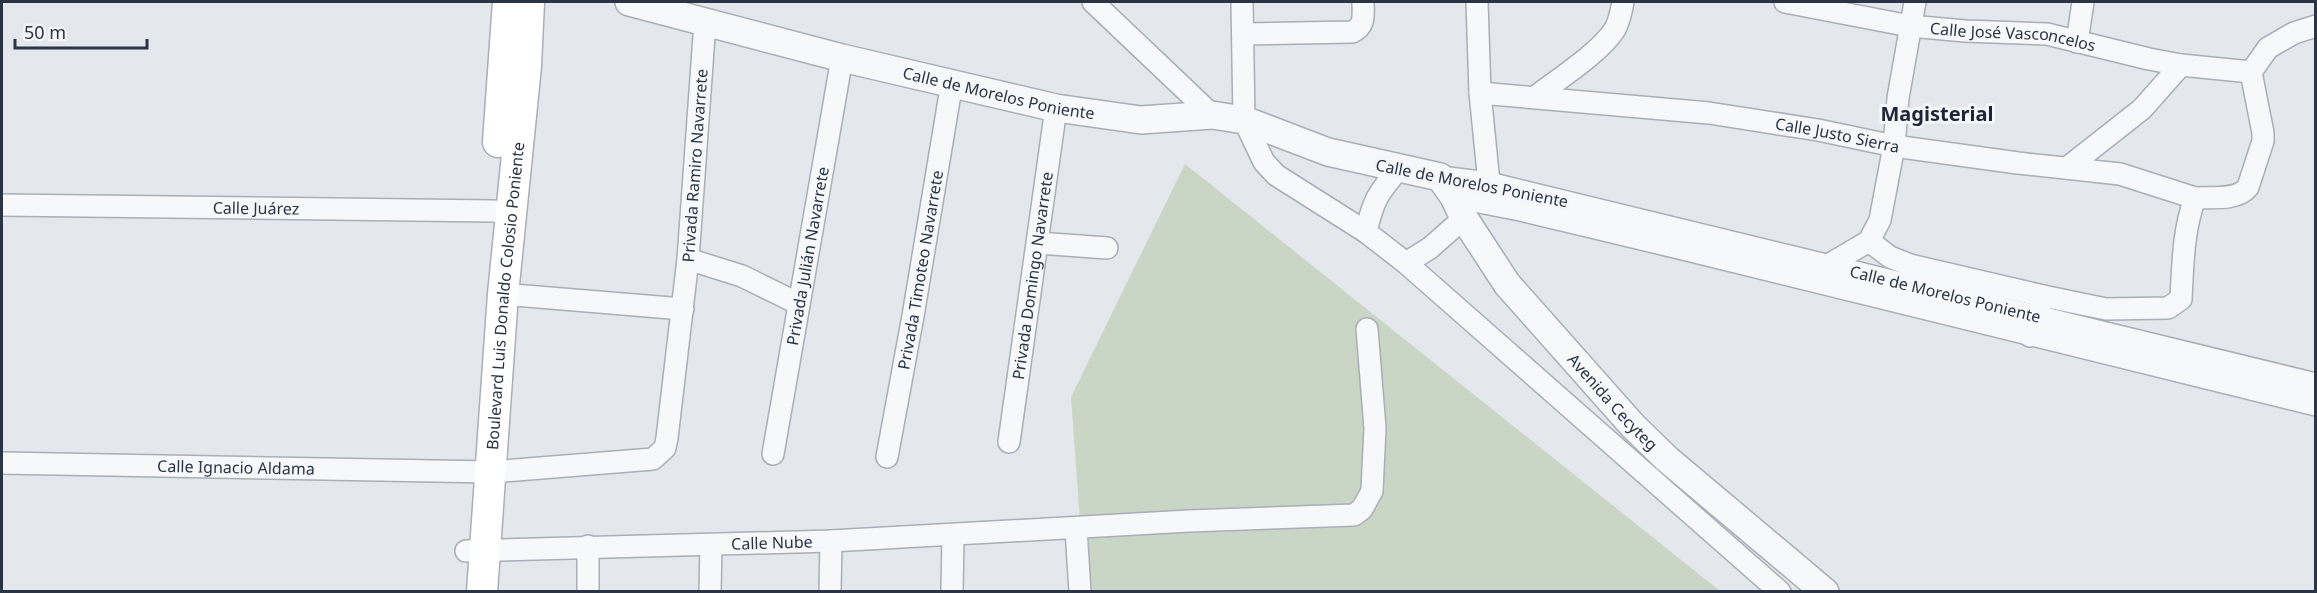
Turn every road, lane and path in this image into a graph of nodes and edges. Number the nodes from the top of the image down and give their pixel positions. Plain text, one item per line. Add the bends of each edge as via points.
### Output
1 (508, 2) edge
2 (529, 2) edge
3 (629, 2) edge
4 (1093, 2) edge
5 (1118, 2) edge
6 (1242, 2) edge
7 (1363, 2) edge
8 (1477, 2) edge
9 (1623, 2) edge
10 (1785, 2) edge
11 (1915, 2) edge
12 (2083, 2) edge
13 (705, 22) junction
14 (1118, 24) junction
15 (1910, 26) junction
16 (2316, 26) edge
17 (1244, 34) junction
18 (2077, 42) junction
19 (842, 58) junction
20 (2181, 65) junction
21 (2245, 71) junction
22 (952, 82) junction
23 (1480, 93) junction
24 (1536, 97) junction
25 (1056, 108) junction
26 (1212, 115) junction
27 (1244, 120) junction
28 (1894, 146) junction
29 (1400, 168) junction
30 (2067, 168) junction
31 (1489, 183) junction
32 (1453, 197) junction
33 (2192, 197) junction
34 (2, 205) edge
35 (502, 212) junction
36 (1366, 232) junction
37 (1686, 240) junction
38 (1869, 241) junction
39 (1038, 243) junction
40 (1107, 249) dead end
41 (688, 259) junction
42 (1406, 263) junction
43 (1830, 264) junction
44 (1936, 280) junction
45 (502, 294) junction
46 (799, 304) junction
47 (2040, 306) junction
48 (683, 309) junction
49 (1367, 328) dead end
50 (2030, 336) junction
51 (2169, 348) junction
52 (2164, 369) junction
53 (2314, 390) edge
54 (1009, 442) dead end
55 (773, 454) dead end
56 (887, 457) dead end
57 (2, 463) edge
58 (480, 472) junction
59 (1076, 529) junction
60 (952, 535) junction
61 (831, 541) junction
62 (711, 545) junction
63 (588, 546) junction
64 (476, 551) junction
65 (462, 591) edge
66 (482, 591) edge
67 (588, 591) edge
68 (710, 591) edge
69 (830, 591) edge
70 (952, 591) edge
71 (1080, 591) edge
72 (1780, 591) edge
73 (1825, 591) edge

1 - 35 main road, Boulevard Luis Donaldo Colosio Poniente
2 - 35 main road, Boulevard Luis Donaldo Colosio Poniente via 526,66
3 - 13 street, Calle de Morelos Poniente
4 - 14 street
5 - 14 street
6 - 17 street
7 - 17 street via 1363,22 1353,32
8 - 23 street
9 - 24 street via 1613,32
10 - 15 street, Calle José Vasconcelos
11 - 15 street
12 - 18 street
13 - 19 street, Calle de Morelos Poniente
13 - 41 street, Privada Ramiro Navarrete
14 - 26 street
15 - 18 street, Calle José Vasconcelos via 2047,34
15 - 28 street
16 - 21 street via 2277,41
17 - 27 street
18 - 20 street, Calle José Vasconcelos
19 - 22 street, Calle de Morelos Poniente
19 - 46 street, Privada Julián Navarrete
20 - 21 street, Calle José Vasconcelos
20 - 30 street via 2142,109
21 - 33 street via 2263,133 2248,187 2233,196
22 - 25 street, Calle de Morelos Poniente
22 - 56 street, Privada Timoteo Navarrete
23 - 24 street, Calle Justo Sierra
23 - 31 street
24 - 28 street, Calle Justo Sierra via 1709,113
25 - 26 street, Calle de Morelos Poniente via 1141,120
25 - 39 street, Privada Domingo Navarrete
26 - 27 street, Calle de Morelos Poniente
27 - 29 street, Calle de Morelos Poniente via 1328,152
27 - 36 street via 1264,162 1276,175
28 - 30 street, Calle Justo Sierra
28 - 38 street via 1880,220
29 - 32 street, Calle de Morelos Poniente
29 - 36 street via 1379,191
30 - 33 street, Calle Justo Sierra via 2135,177
31 - 32 street, Calle de Morelos Poniente
31 - 37 street, Calle de Morelos Poniente
32 - 37 street, Calle de Morelos Poniente
32 - 42 street via 1430,248
32 - 73 street, Avenida Cecyteg via 1525,306 1633,426
33 - 47 street via 2184,240 2181,299 2176,304 2168,308 2106,309
34 - 35 street, Calle Juárez
35 - 45 main road, Boulevard Luis Donaldo Colosio Poniente
35 - 58 main road, Boulevard Luis Donaldo Colosio Poniente
36 - 42 street
37 - 43 street, Calle de Morelos Poniente
37 - 50 street, Calle de Morelos Poniente
38 - 43 street
38 - 44 street via 1890,257
39 - 40 street
39 - 54 street, Privada Domingo Navarrete
41 - 46 street via 742,276
41 - 48 street, Privada Ramiro Navarrete
42 - 72 street
43 - 44 street, Calle de Morelos Poniente
44 - 47 street, Calle de Morelos Poniente
45 - 48 street
45 - 58 main road, Boulevard Luis Donaldo Colosio Poniente
46 - 55 street, Privada Julián Navarrete
47 - 50 street
47 - 51 street, Calle de Morelos Poniente
48 - 58 street, Privada Ramiro Navarrete via 667,438 661,453 653,459
49 - 59 street, Calle Nube via 1375,428 1372,491 1354,515
50 - 52 street, Calle de Morelos Poniente
51 - 52 street
51 - 53 street, Calle de Morelos Poniente
52 - 53 street, Calle de Morelos Poniente
57 - 58 street, Calle Ignacio Aldama
58 - 64 main road, Boulevard Luis Donaldo Colosio Poniente
59 - 60 street, Calle Nube
59 - 71 street
60 - 61 street, Calle Nube
60 - 70 street
61 - 62 street, Calle Nube
61 - 69 street
62 - 63 street, Calle Nube
62 - 68 street
63 - 64 street, Calle Nube
63 - 67 street
64 - 65 main road, Boulevard Luis Donaldo Colosio Poniente
64 - 66 main road, Boulevard Luis Donaldo Colosio Poniente

